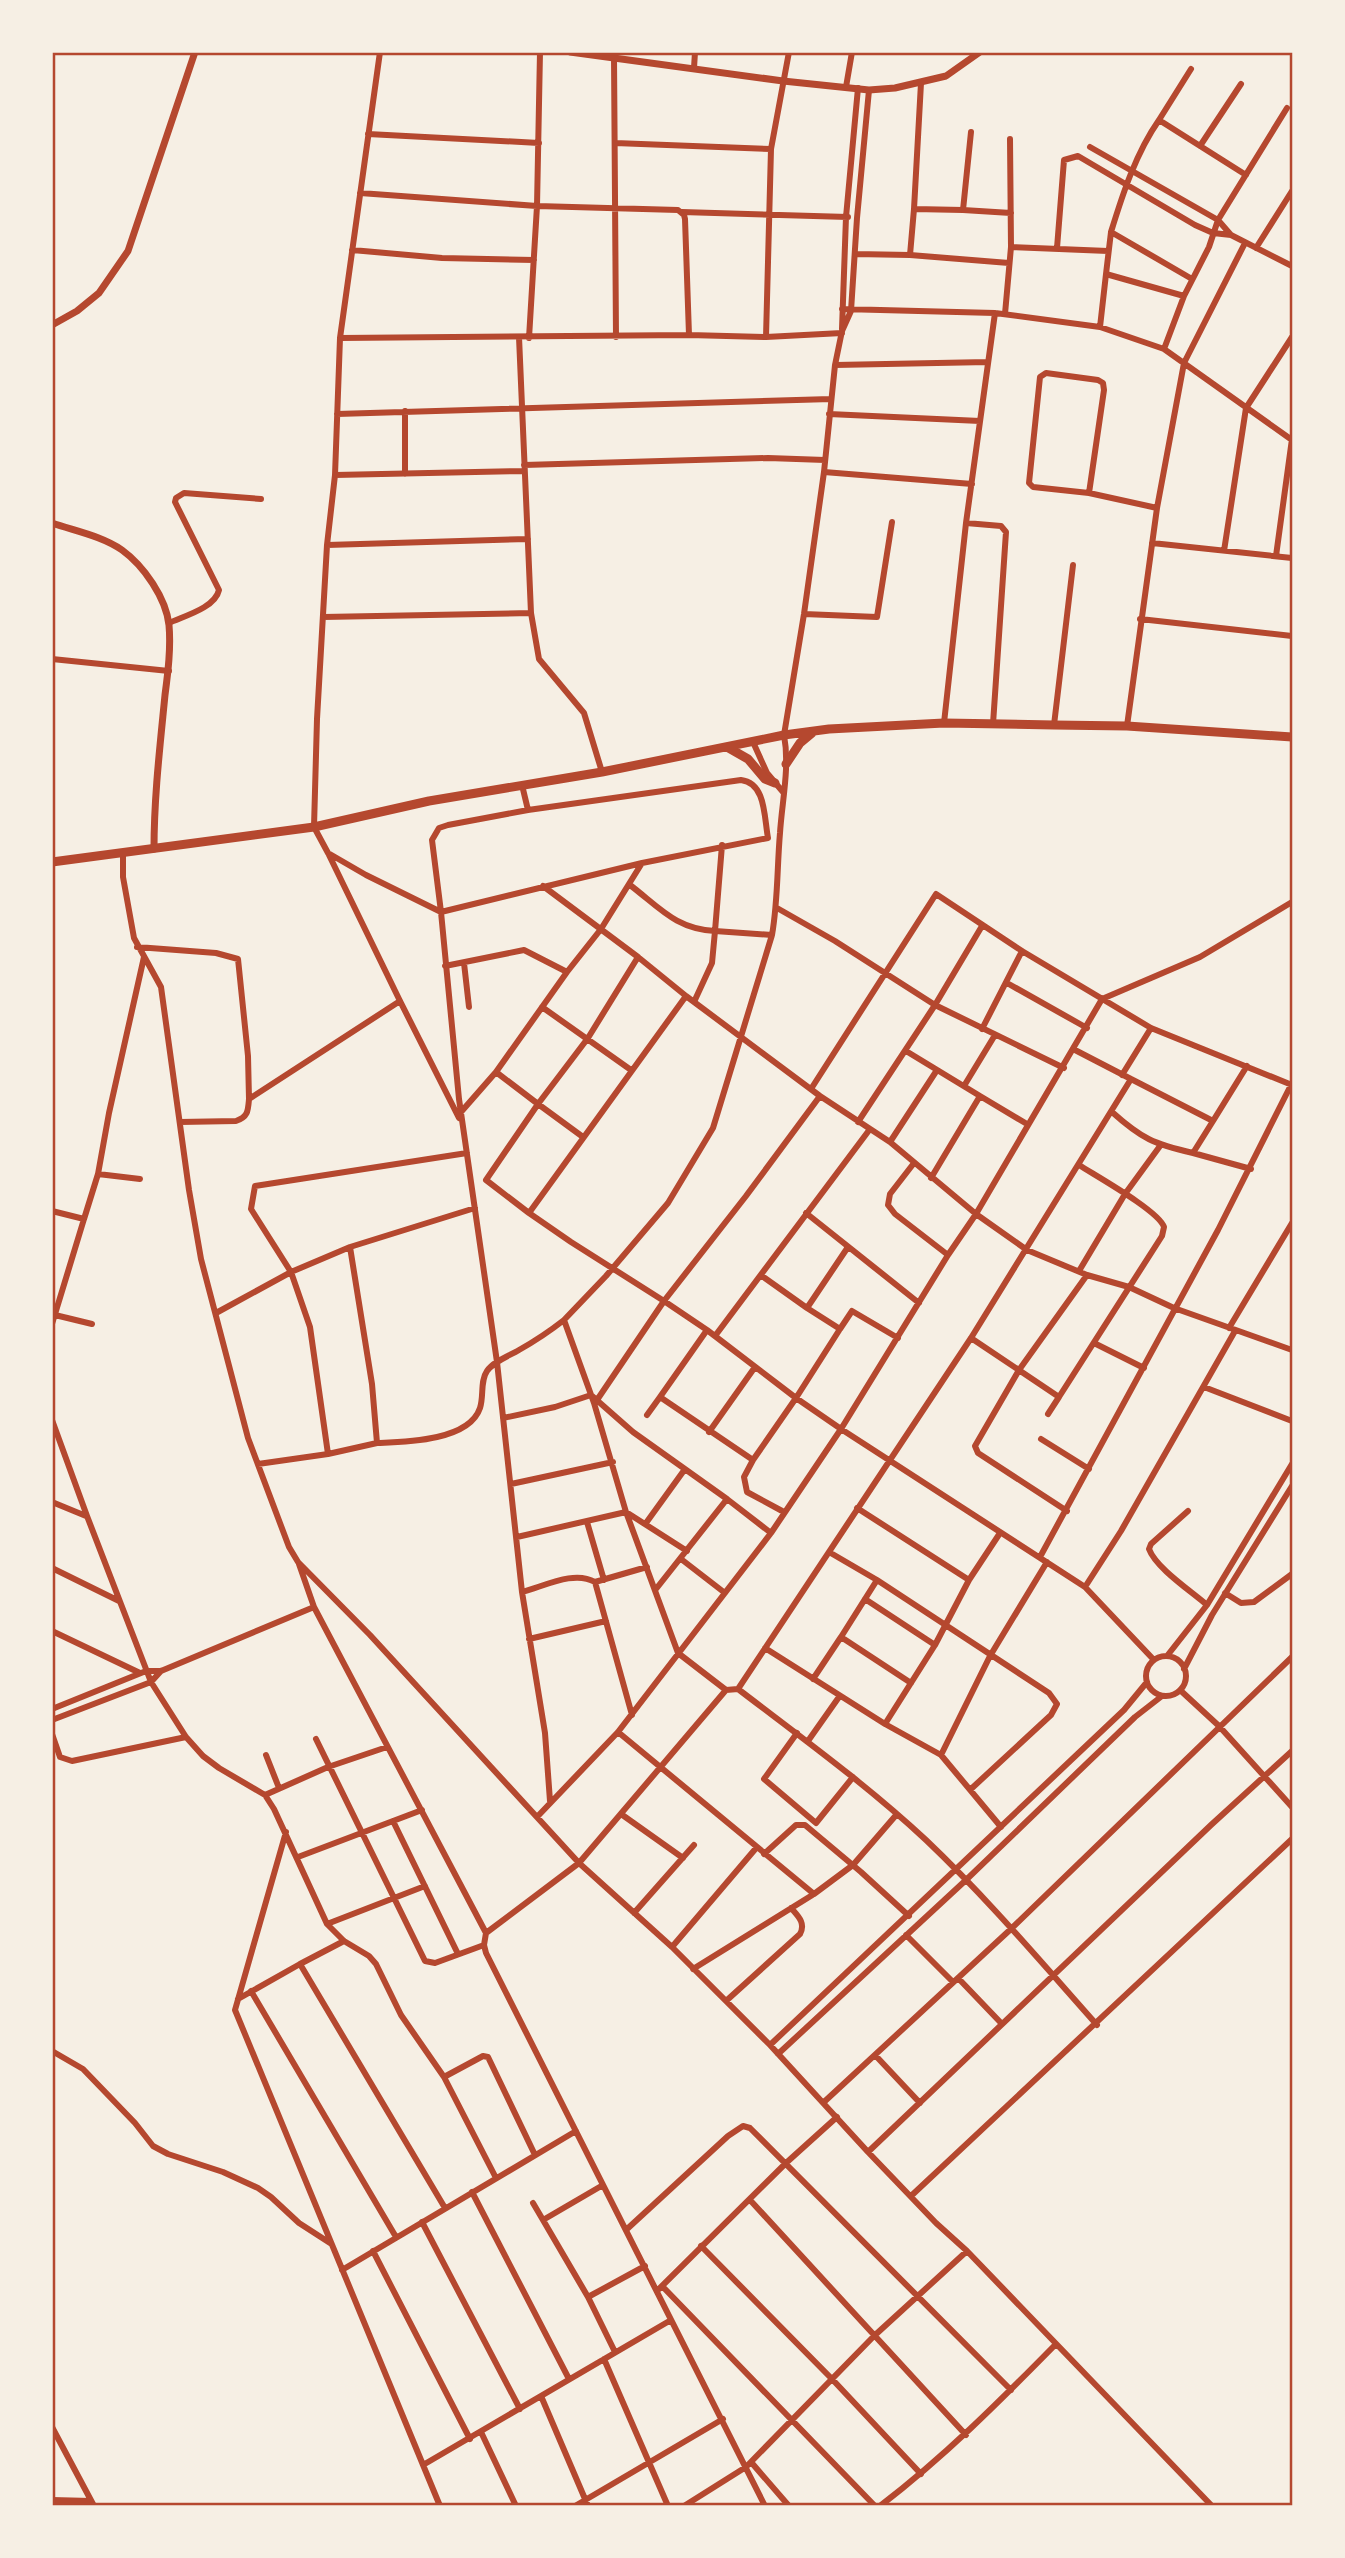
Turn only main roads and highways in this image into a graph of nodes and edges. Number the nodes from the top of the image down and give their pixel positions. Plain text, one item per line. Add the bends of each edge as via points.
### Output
1 (815, 732) junction
2 (1293, 737) edge
3 (727, 747) junction
4 (786, 764) road end
5 (775, 783) road end
6 (52, 862) edge

1 - 2 main road via 944,723 1128,726
1 - 3 main road
1 - 4 main road via 800,743
3 - 5 main road
3 - 6 main road via 429,801 314,827

